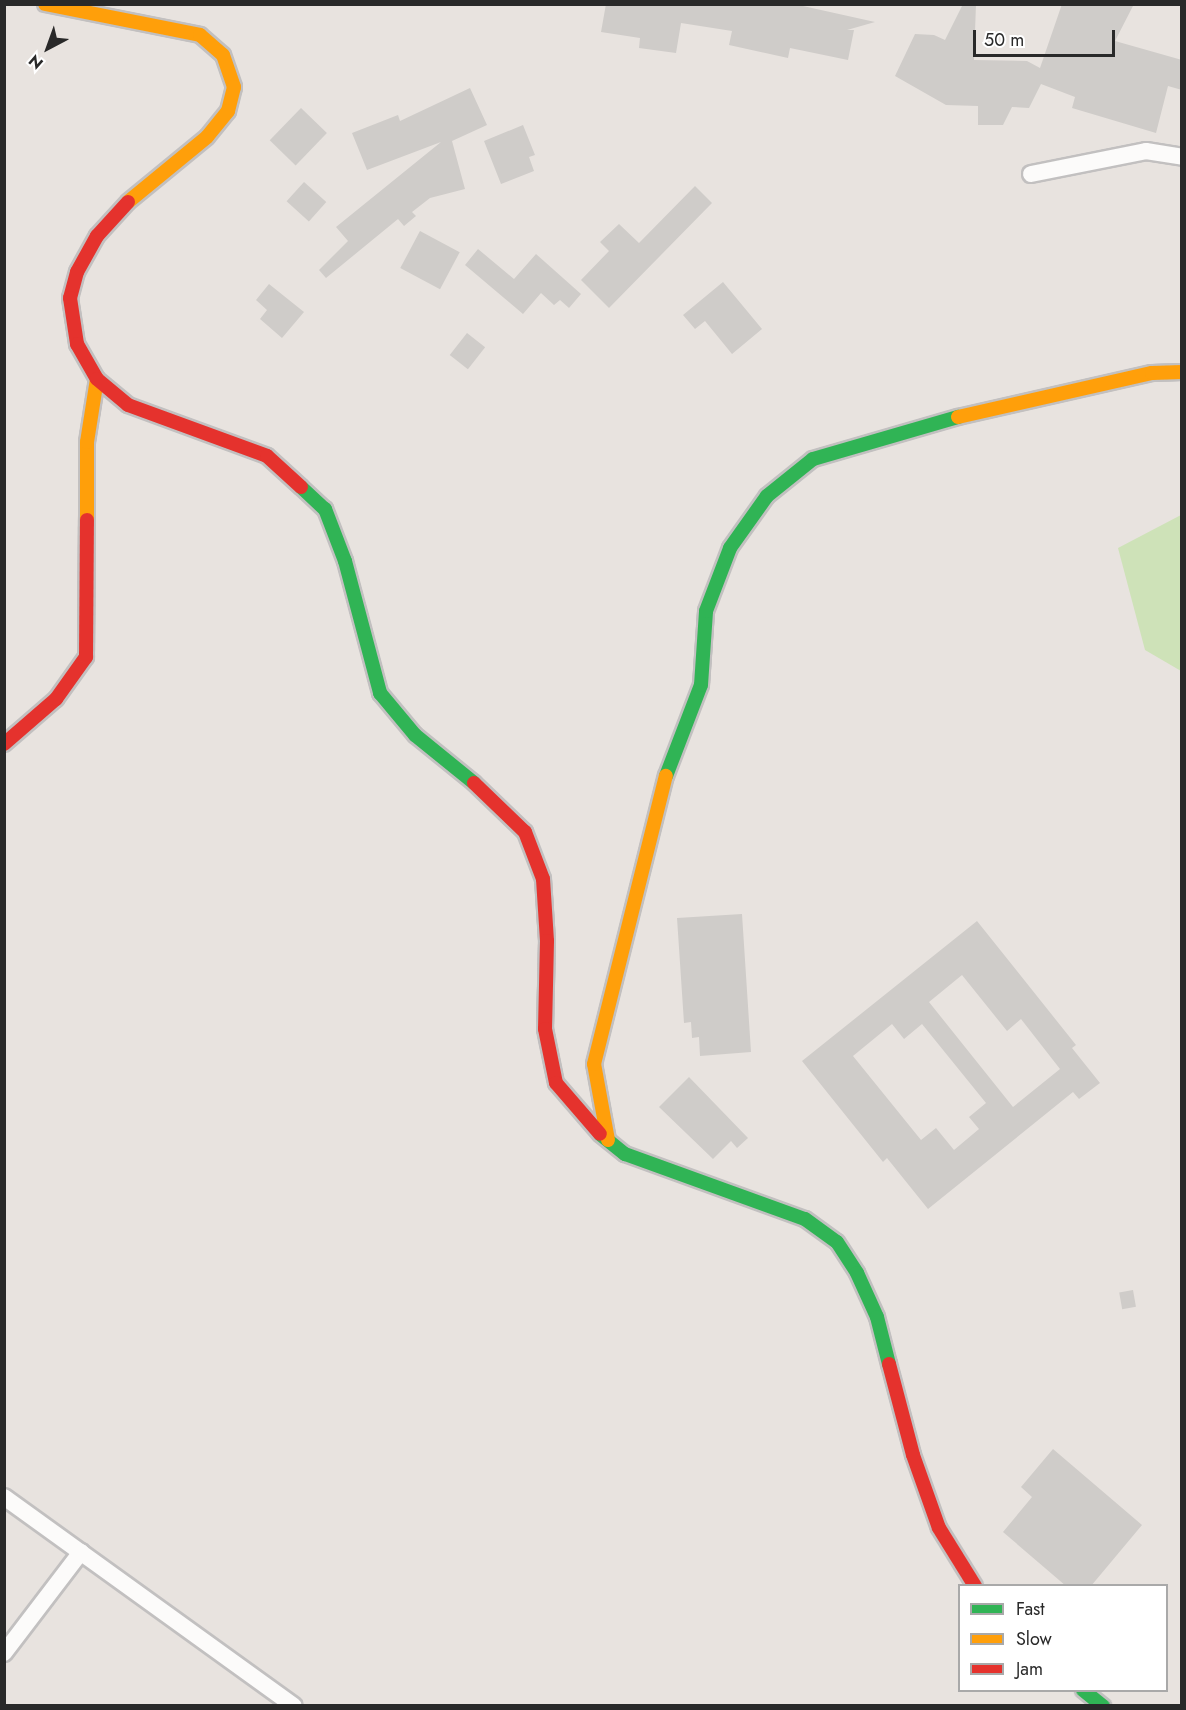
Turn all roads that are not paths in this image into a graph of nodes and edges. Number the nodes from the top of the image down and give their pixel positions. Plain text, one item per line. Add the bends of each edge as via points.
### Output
1 (45, 4) edge
2 (1182, 157) edge
3 (1031, 174) dead end
4 (1182, 372) edge
5 (98, 380) junction
6 (4, 744) edge
7 (608, 1140) junction
8 (4, 1497) edge
9 (81, 1552) junction
10 (974, 1584) edge
11 (4, 1653) edge
12 (1086, 1692) edge
13 (273, 1699) edge
14 (294, 1706) edge
15 (1104, 1706) edge

1 - 5 main road via 200,35 223,55 234,87 228,111 207,137 129,201 97,236 77,272 70,297 77,344
2 - 3 street via 1146,151
4 - 7 main road via 1152,373 913,427 813,459 767,496 730,548 706,611 701,685 672,752 612,989 594,1064
5 - 6 main road via 87,442 86,657 56,699
5 - 7 main road via 128,405 267,456 326,509 345,561 380,693 415,735 496,801 525,832 543,879 547,941 545,1029 556,1083 586,1123
7 - 10 main road via 625,1154 805,1219 837,1242 857,1273 877,1317 913,1455 939,1528
8 - 9 street
9 - 11 street
9 - 13 street
12 - 15 main road
13 - 14 street

